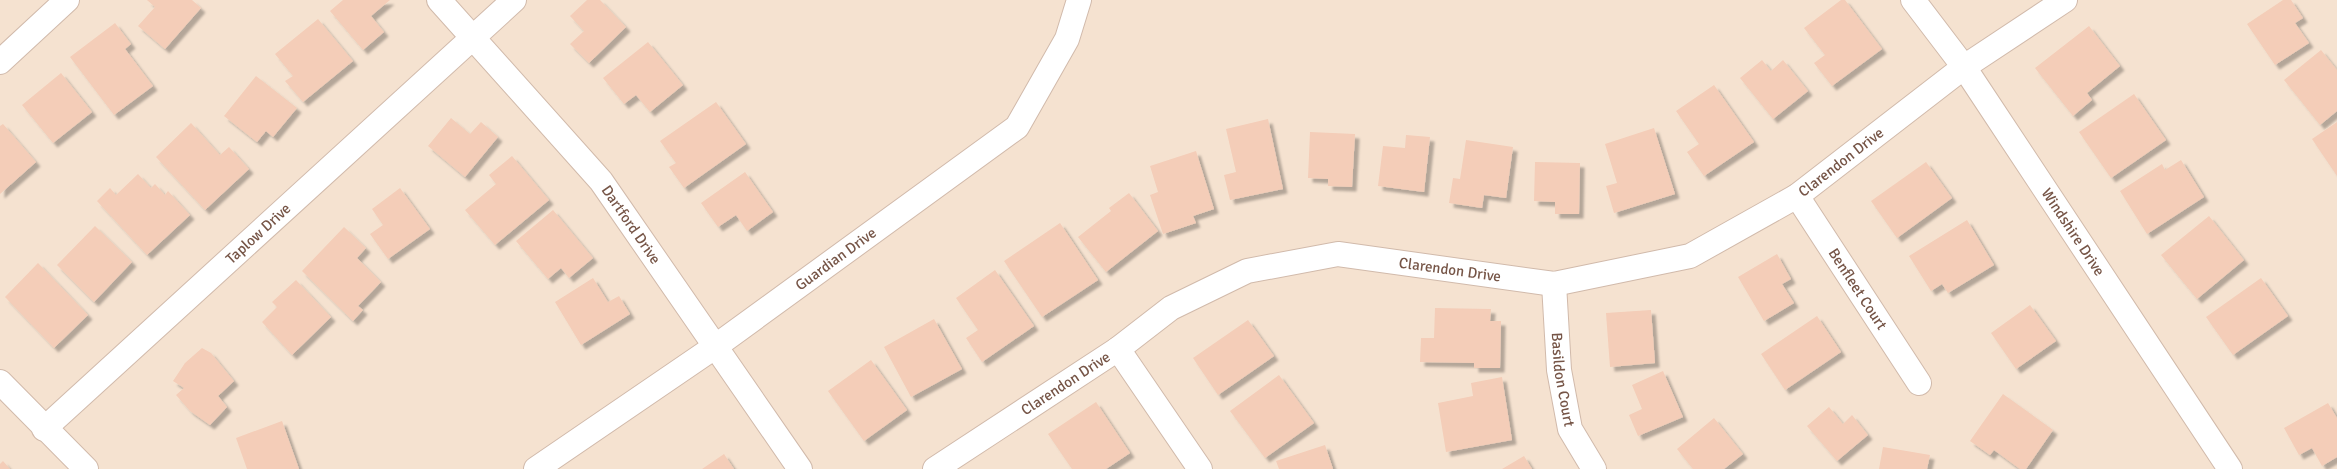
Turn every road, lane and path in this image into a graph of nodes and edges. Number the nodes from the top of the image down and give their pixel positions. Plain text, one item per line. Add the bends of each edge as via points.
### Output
1 (67, 0) edge
2 (439, 0) edge
3 (514, 0) edge
4 (1079, 0) edge
5 (1913, 0) edge
6 (2065, 0) edge
7 (474, 39) junction
8 (0, 62) edge
9 (1964, 67) junction
10 (1797, 196) junction
11 (1554, 284) junction
12 (716, 346) junction
13 (1118, 348) junction
14 (0, 382) edge
15 (1919, 383) dead end
16 (44, 429) junction
17 (86, 469) edge
18 (536, 469) edge
19 (800, 469) edge
20 (935, 469) edge
21 (1200, 469) edge
22 (1594, 469) edge
23 (2230, 469) edge

1 - 8 street
2 - 7 street, Dartford Drive
3 - 7 street, Taplow Drive
4 - 12 street, Guardian Drive via 1067,39 1017,127
5 - 9 street, Windshire Drive
6 - 9 street, Clarendon Drive
7 - 12 street, Dartford Drive via 601,182
7 - 16 street, Taplow Drive
9 - 10 street, Clarendon Drive
9 - 23 street, Windshire Drive
10 - 11 street, Clarendon Drive via 1690,256
10 - 15 street, Benfleet Court
11 - 13 street, Clarendon Drive via 1338,254 1247,271 1171,308
11 - 22 street, Basildon Court via 1559,370 1570,429
12 - 18 street, Guardian Drive
12 - 19 street, Dartford Drive
13 - 20 street, Clarendon Drive
13 - 21 street
14 - 16 street
16 - 17 street

